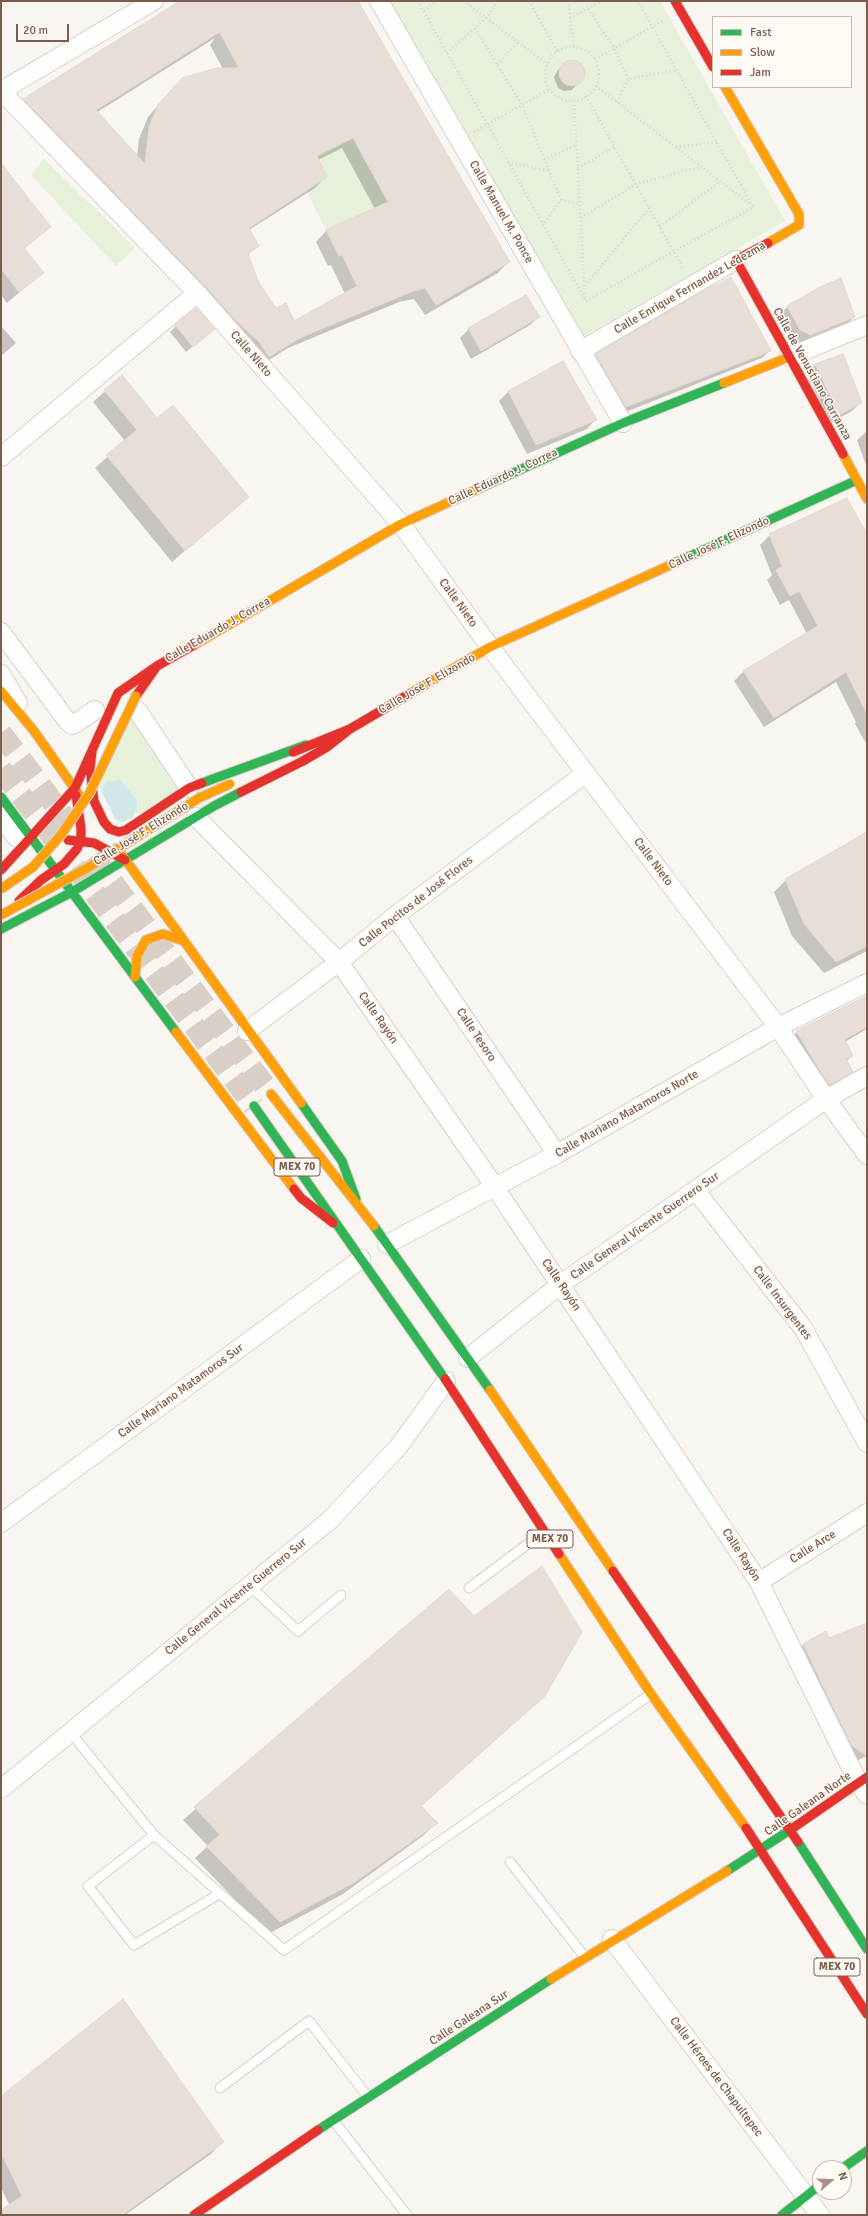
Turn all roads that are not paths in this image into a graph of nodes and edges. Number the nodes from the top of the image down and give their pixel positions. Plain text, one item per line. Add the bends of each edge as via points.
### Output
1 (154, 1) edge
2 (379, 1) edge
3 (675, 1) edge
4 (712, 65) edge
5 (726, 88) edge
6 (1, 91) edge
7 (736, 260) junction
8 (197, 293) junction
9 (867, 325) edge
10 (580, 351) junction
11 (789, 357) junction
12 (623, 423) junction
13 (1, 457) edge
14 (862, 479) edge
15 (867, 499) edge
16 (401, 524) junction
17 (1, 632) edge
18 (490, 647) junction
19 (157, 666) junction
20 (1, 674) edge
21 (1, 691) edge
22 (137, 703) junction
23 (95, 710) dead end
24 (350, 729) junction
25 (34, 731) junction
26 (306, 745) junction
27 (92, 752) junction
28 (54, 760) junction
29 (77, 762) dead end
30 (66, 764) dead end
31 (586, 773) junction
32 (75, 788) junction
33 (189, 788) junction
34 (1, 796) edge
35 (8, 816) edge
36 (196, 817) junction
37 (24, 837) junction
38 (81, 840) junction
39 (38, 846) junction
40 (125, 860) junction
41 (5, 867) edge
42 (56, 870) junction
43 (1, 889) edge
44 (72, 892) junction
45 (1, 916) edge
46 (395, 916) junction
47 (1, 924) edge
48 (1, 929) edge
49 (184, 941) junction
50 (339, 962) junction
51 (135, 977) junction
52 (867, 983) edge
53 (778, 1027) junction
54 (247, 1031) junction
55 (867, 1076) edge
56 (271, 1094) tunnel mouth
57 (826, 1099) junction
58 (254, 1106) tunnel mouth
59 (556, 1154) junction
60 (867, 1155) edge
61 (494, 1187) junction
62 (696, 1191) junction
63 (360, 1207) junction
64 (339, 1227) junction
65 (387, 1244) junction
66 (361, 1259) junction
67 (561, 1284) junction
68 (468, 1358) junction
69 (446, 1381) junction
70 (867, 1443) edge
71 (867, 1513) edge
72 (1, 1524) edge
73 (545, 1531) junction
74 (759, 1582) junction
75 (250, 1586) junction
76 (469, 1588) dead end
77 (341, 1595) dead end
78 (652, 1694) junction
79 (70, 1732) junction
80 (864, 1785) edge
81 (1, 1789) edge
82 (790, 1830) junction
83 (154, 1835) junction
84 (762, 1850) junction
85 (510, 1862) dead end
86 (219, 1894) junction
87 (612, 1939) junction
88 (867, 1949) edge
89 (585, 1957) junction
90 (867, 2014) edge
91 (220, 2088) dead end
92 (368, 2097) junction
93 (333, 2120) junction
94 (867, 2151) edge
95 (852, 2162) edge
96 (812, 2191) edge
97 (806, 2196) junction
98 (194, 2215) edge
99 (407, 2215) edge
100 (782, 2215) edge
101 (820, 2215) edge

1 - 6 street
2 - 10 street, Calle Manuel M. Ponce
3 - 4 street
5 - 7 street, Calle Enrique Fernandez Ledezma via 799,214 799,225 791,231
6 - 8 street, Calle Nieto
7 - 10 street, Calle Enrique Fernandez Ledezma
7 - 11 street, Calle de Venustiano Carranza
8 - 13 street
8 - 16 street, Calle Nieto
9 - 11 street, Calle Eduardo J. Correa
10 - 12 street, Calle Manuel M. Ponce
11 - 12 street, Calle Eduardo J. Correa
11 - 14 street, Calle de Venustiano Carranza
12 - 16 street, Calle Eduardo J. Correa
14 - 15 street, Calle de Venustiano Carranza
14 - 18 street, Calle José F. Elizondo
16 - 18 street, Calle Nieto
16 - 19 street, Calle Eduardo J. Correa
17 - 23 street via 68,722 72,725
18 - 24 street, Calle José F. Elizondo
18 - 31 street, Calle Nieto
19 - 22 street
19 - 27 street, Calle Eduardo J. Correa via 118,693
20 - 25 street
21 - 25 street, MEX 70
22 - 33 street
22 - 43 street, bridge via 89,794 61,835 33,866
24 - 26 street, Calle José F. Elizondo
24 - 36 street via 303,761
25 - 28 street, MEX 70
26 - 33 street
26 - 45 street, Calle José F. Elizondo, bridge via 199,798 89,867
27 - 29 street
27 - 32 street, Calle Eduardo J. Correa
27 - 33 street via 94,801 99,815 110,829 119,832 126,830
28 - 30 street
28 - 32 street, MEX 70
31 - 46 street, Calle Pocitos de José Flores
31 - 53 street, Calle Nieto
32 - 37 street, Calle Eduardo J. Correa
32 - 38 street via 80,812
32 - 40 street, MEX 70
34 - 35 street
35 - 37 street
36 - 40 street
36 - 50 street, Calle Rayón
37 - 39 street, MEX 70
37 - 41 street, Calle Eduardo J. Correa
37 - 41 street
38 - 39 street via 62,840
38 - 40 street via 94,843
38 - 42 street via 72,856
39 - 41 street
39 - 42 street, MEX 70
40 - 44 street
40 - 49 street, MEX 70
42 - 44 street, MEX 70
42 - 47 street via 22,898
44 - 48 street
44 - 51 street, MEX 70
46 - 50 street, Calle Pocitos de José Flores
46 - 59 street, Calle Tesoro
49 - 51 street via 164,934 146,940 137,956
49 - 54 street, MEX 70
50 - 54 street, Calle Pocitos de José Flores
50 - 61 street, Calle Rayón
51 - 64 street, MEX 70 via 301,1198
52 - 53 street, Calle Mariano Matamoros Norte
53 - 57 street, Calle Nieto
53 - 59 street, Calle Mariano Matamoros Norte
54 - 63 street, MEX 70 via 342,1161
55 - 57 street, Calle General Vicente Guerrero Sur
56 - 63 street, MEX 70
57 - 60 street, Calle Nieto
57 - 62 street, Calle General Vicente Guerrero Sur
58 - 64 street, MEX 70
59 - 61 street, Calle Mariano Matamoros Norte
61 - 65 street, Calle Mariano Matamoros Norte
61 - 67 street, Calle Rayón
62 - 67 street, Calle General Vicente Guerrero Sur
62 - 70 street, Calle Insurgentes via 803,1328
63 - 65 street, MEX 70
64 - 66 street, MEX 70
65 - 68 street, MEX 70
66 - 69 street, MEX 70
66 - 72 street, Calle Mariano Matamoros Sur
67 - 68 street, Calle General Vicente Guerrero Sur
67 - 74 street, Calle Rayón
68 - 82 street, MEX 70
69 - 73 street, MEX 70
69 - 75 street, Calle General Vicente Guerrero Sur via 399,1446 330,1520
71 - 74 street, Calle Arce
73 - 76 lane
73 - 78 street, MEX 70
74 - 80 street, Calle Rayón
75 - 77 lane via 298,1632
75 - 79 street, Calle General Vicente Guerrero Sur
78 - 84 street, MEX 70
78 - 86 lane via 284,1950
79 - 81 street, Calle General Vicente Guerrero Sur
79 - 83 lane
80 - 82 street, Calle Galeana Norte
82 - 84 street, Calle Galeana Norte
82 - 88 street, MEX 70
83 - 86 lane
83 - 86 lane via 88,1886 134,1945
84 - 87 street, Calle Galeana Sur
84 - 90 street, MEX 70
85 - 89 lane
87 - 89 street, Calle Galeana Sur
87 - 97 street, Calle Héroes de Chapultepec
89 - 92 street, Calle Galeana Sur
91 - 92 lane via 309,2021
92 - 93 street, Calle Galeana Sur
93 - 98 street, Calle Galeana Sur
93 - 99 lane
94 - 95 street
96 - 97 street
97 - 100 street
97 - 101 street, Calle Héroes de Chapultepec

